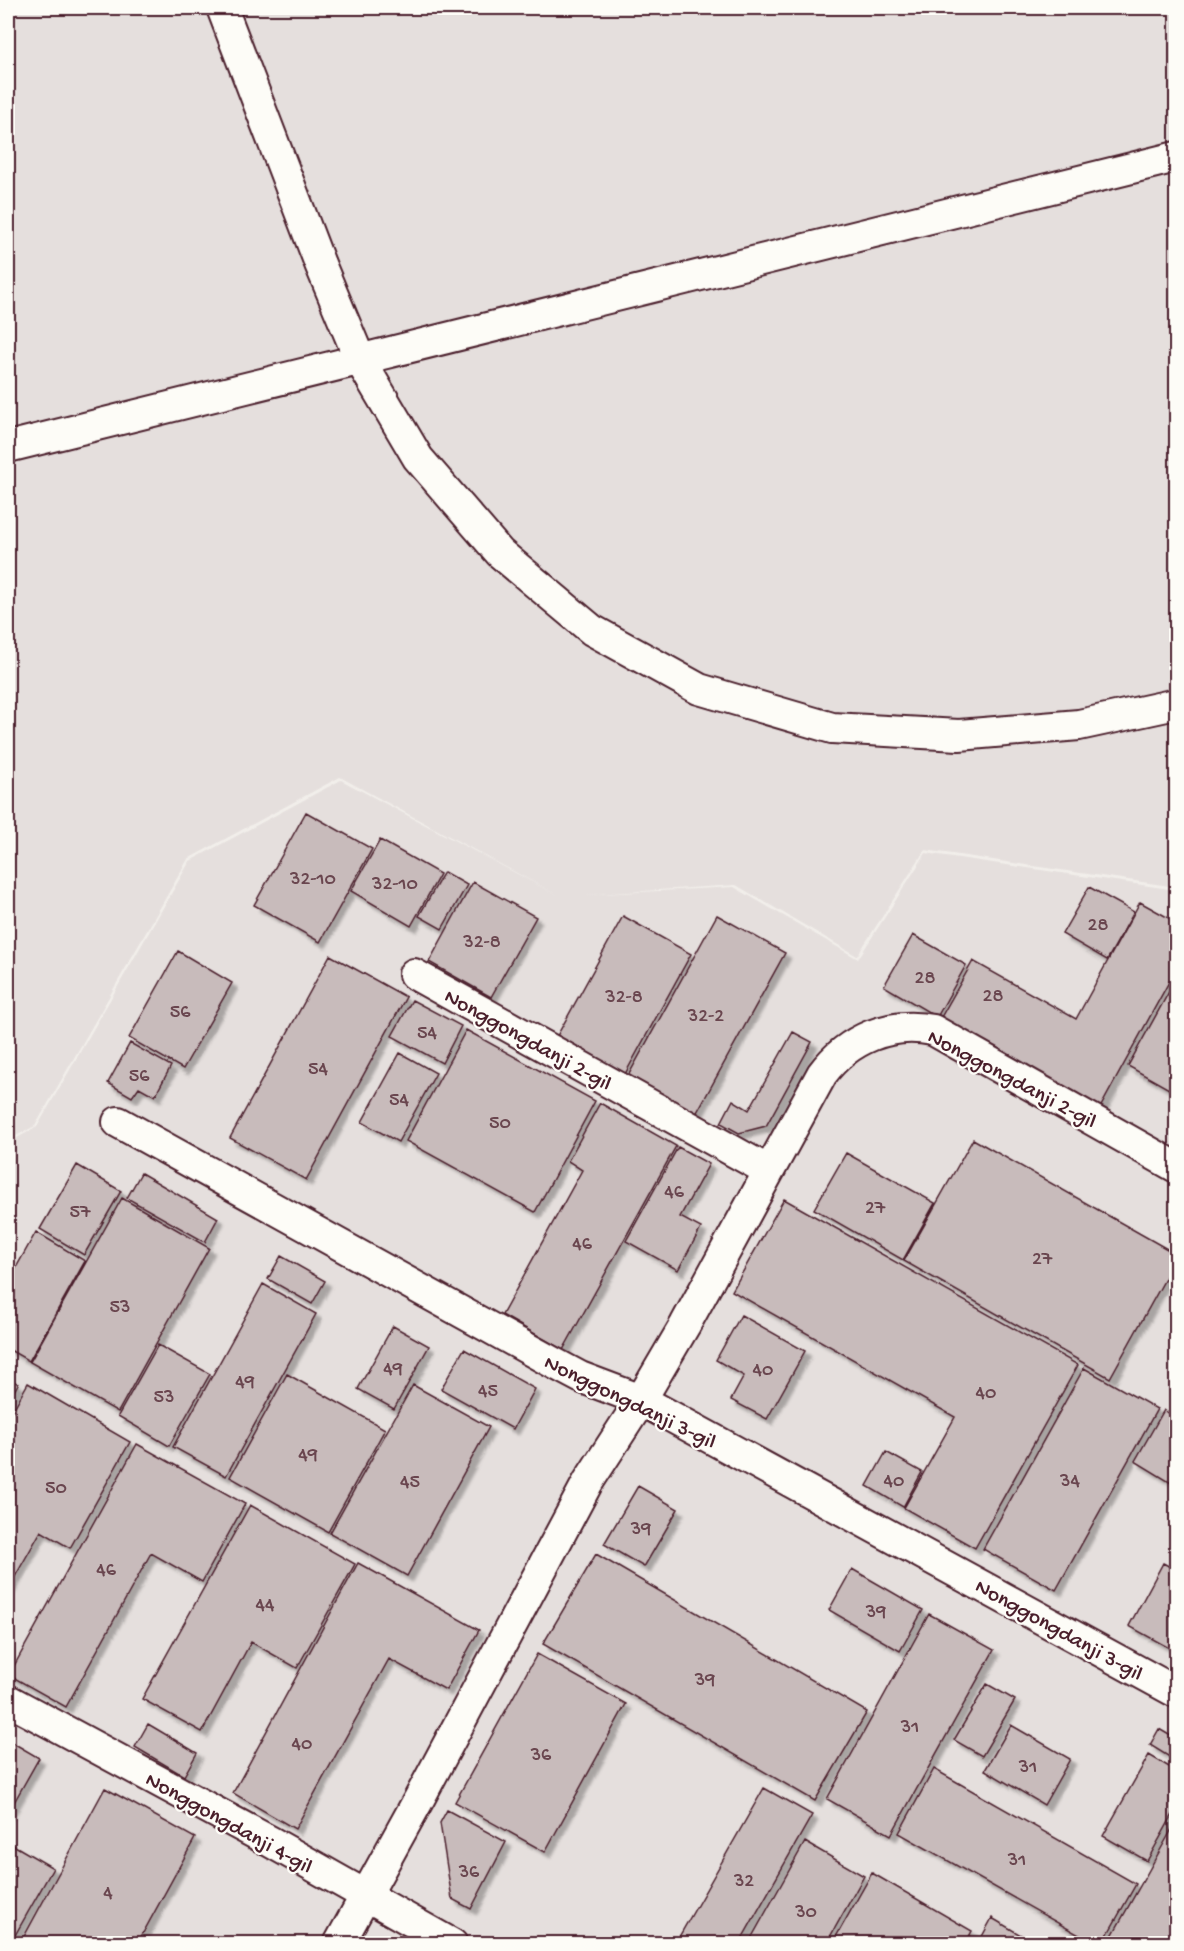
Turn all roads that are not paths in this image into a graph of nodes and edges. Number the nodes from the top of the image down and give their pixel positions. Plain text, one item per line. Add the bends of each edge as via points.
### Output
1 (222, 8) edge
2 (1176, 157) edge
3 (360, 360) junction
4 (8, 447) edge
5 (1176, 704) edge
6 (414, 974) dead end
7 (118, 1122) dead end
8 (1176, 1167) edge
9 (769, 1171) junction
10 (641, 1400) junction
11 (1176, 1692) edge
12 (8, 1700) edge
13 (365, 1896) junction
14 (339, 1944) edge
15 (453, 1944) edge

1 - 3 street
2 - 3 street
3 - 4 street
3 - 5 street via 418,458 500,553 592,630 699,689 832,728 959,735 1080,725
6 - 9 street, Nonggongdanji 2-gil
7 - 10 street, Nonggongdanji 3-gil via 580,1377
8 - 9 street, Nonggongdanji 2-gil via 933,1030 898,1027 852,1045 831,1062
9 - 10 street, Nonggongdanji 2-gil
10 - 11 street, Nonggongdanji 3-gil
10 - 13 street, Nonggongdanji 2-gil via 588,1482
12 - 13 street, Nonggongdanji 4-gil
13 - 14 street, Nonggongdanji 2-gil
13 - 15 street, Nonggongdanji 4-gil

